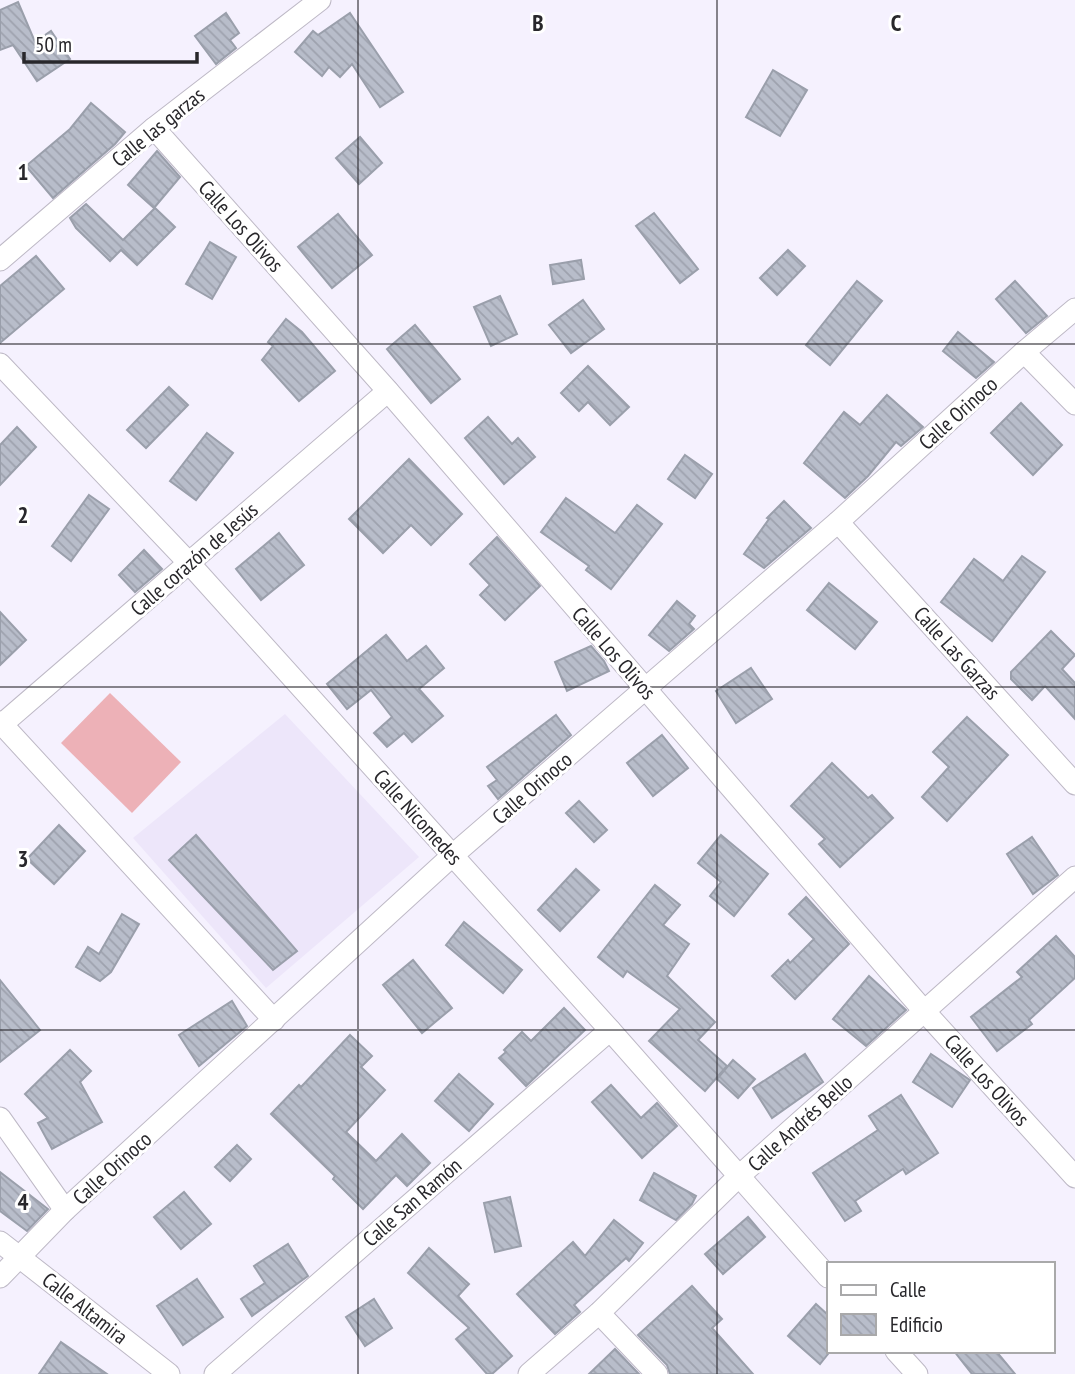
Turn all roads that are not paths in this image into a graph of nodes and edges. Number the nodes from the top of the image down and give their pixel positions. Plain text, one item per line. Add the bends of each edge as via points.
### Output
1 (320, 0) edge
2 (154, 128) junction
3 (0, 260) edge
4 (1075, 309) edge
5 (1024, 352) junction
6 (0, 365) edge
7 (388, 391) junction
8 (1075, 404) edge
9 (838, 522) junction
10 (189, 563) junction
11 (646, 690) junction
12 (1, 724) edge
13 (1075, 784) edge
14 (453, 855) junction
15 (1075, 877) edge
16 (925, 1012) junction
17 (274, 1020) junction
18 (610, 1030) junction
19 (0, 1118) edge
20 (738, 1177) junction
21 (1075, 1177) edge
22 (65, 1210) junction
23 (0, 1242) edge
24 (21, 1258) junction
25 (827, 1276) edge
26 (0, 1277) edge
27 (599, 1313) junction
28 (898, 1353) edge
29 (169, 1374) edge
30 (215, 1374) edge
31 (528, 1374) edge
32 (657, 1374) edge
33 (917, 1374) edge

1 - 2 street, Calle las garzas
2 - 3 street, Calle las garzas
2 - 7 street, Calle Los Olivos
4 - 5 street, Calle Orinoco
5 - 8 street
5 - 9 street, Calle Orinoco
6 - 10 street, Calle Nicomedes
7 - 10 street, Calle corazón de Jesús
7 - 11 street, Calle Los Olivos
9 - 11 street, Calle Orinoco
9 - 13 street, Calle Las Garzas
10 - 12 street, Calle corazón de Jesús
10 - 14 street, Calle Nicomedes
11 - 14 street, Calle Orinoco
11 - 16 street, Calle Los Olivos
12 - 17 street
14 - 17 street, Calle Orinoco
14 - 18 street, Calle Nicomedes
15 - 16 street, Calle Andrés Bello
16 - 20 street, Calle Andrés Bello
16 - 21 street, Calle Los Olivos
17 - 22 street, Calle Orinoco
18 - 20 street, Calle Nicomedes
18 - 30 street, Calle San Ramón
19 - 22 street
20 - 25 street, Calle Nicomedes
20 - 27 street, Calle Andrés Bello
22 - 24 street, Calle Orinoco
23 - 24 street, Calle Altamira
24 - 26 street, Calle Orinoco
24 - 29 street, Calle Altamira
27 - 31 street, Calle Andrés Bello
27 - 32 street
28 - 33 street

